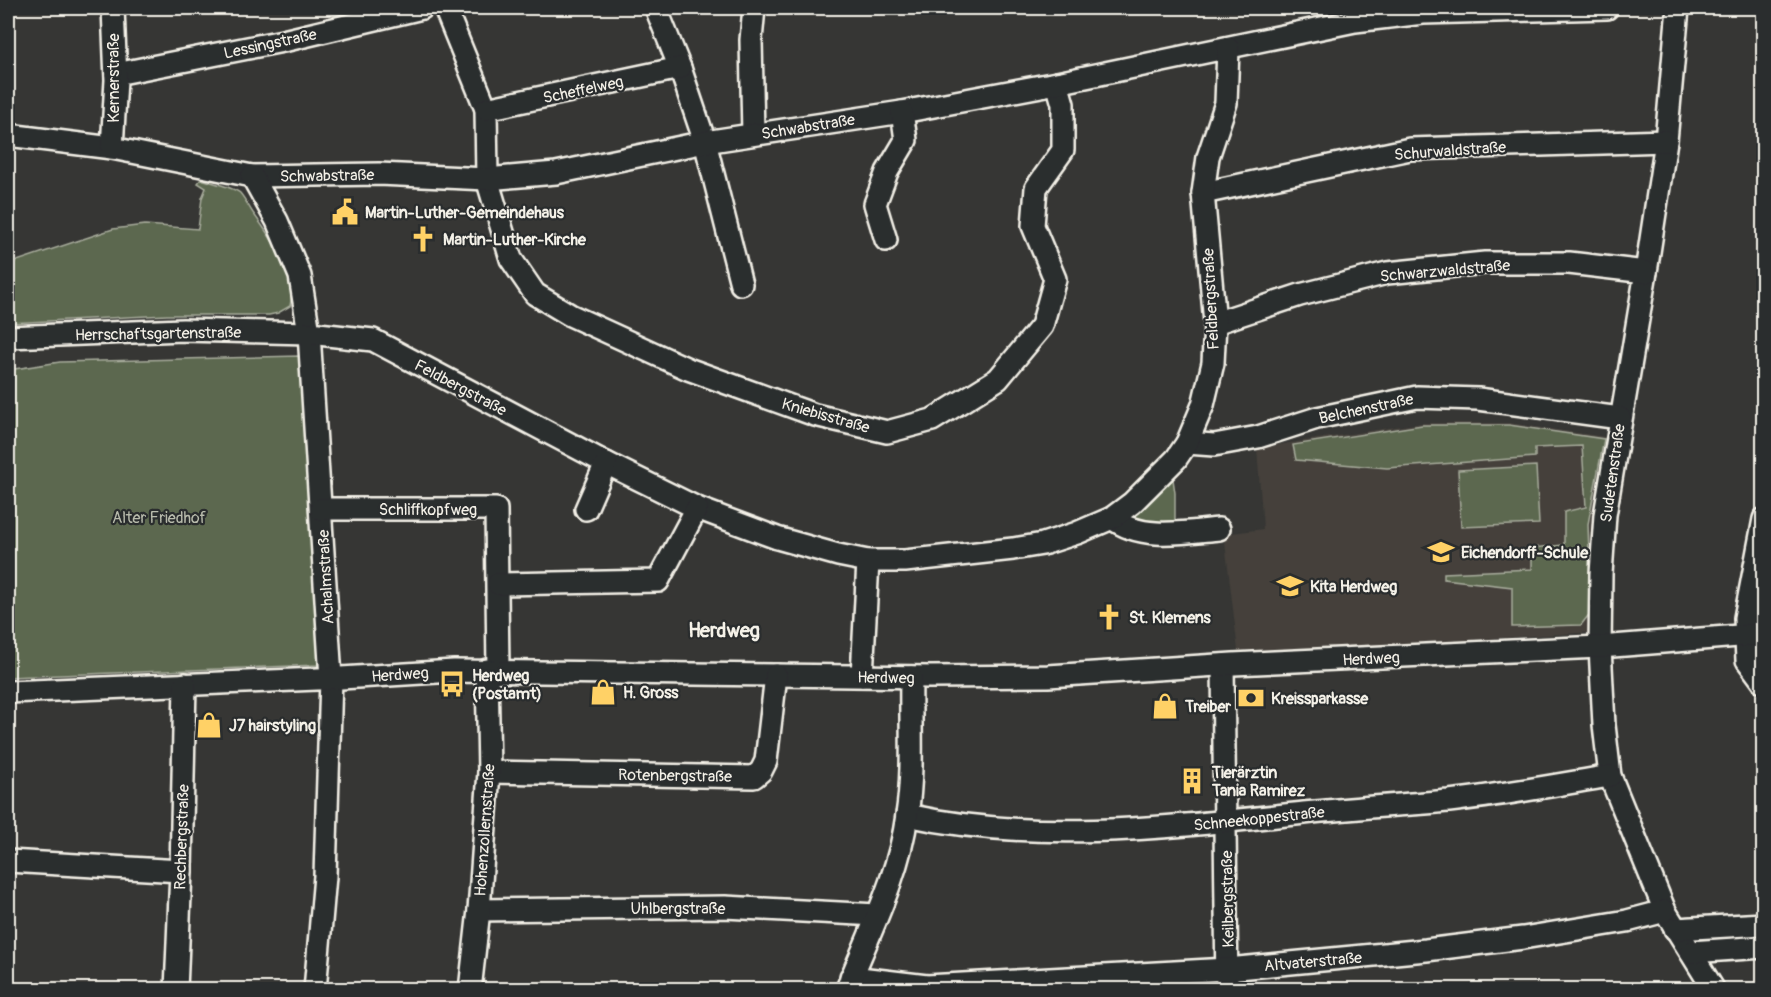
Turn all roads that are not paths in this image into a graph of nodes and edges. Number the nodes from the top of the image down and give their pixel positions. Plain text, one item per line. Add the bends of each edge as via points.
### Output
1 (113, 8) edge
2 (422, 8) edge
3 (445, 8) edge
4 (656, 8) edge
5 (754, 8) edge
6 (1607, 8) edge
7 (1678, 8) edge
8 (1228, 48) junction
9 (680, 68) junction
10 (116, 74) junction
11 (1057, 83) junction
12 (486, 109) junction
13 (902, 112) junction
14 (753, 134) junction
15 (8, 135) edge
16 (1666, 141) junction
17 (705, 142) junction
18 (112, 148) junction
19 (252, 176) junction
20 (487, 179) junction
21 (1203, 194) junction
22 (885, 240) dead end
23 (1647, 272) junction
24 (741, 284) dead end
25 (1215, 323) junction
26 (309, 333) junction
27 (8, 337) edge
28 (1620, 418) junction
29 (1186, 443) junction
30 (606, 463) junction
31 (698, 508) junction
32 (321, 509) junction
33 (586, 509) dead end
34 (1112, 518) junction
35 (1764, 519) edge
36 (1219, 529) dead end
37 (868, 561) junction
38 (498, 584) junction
39 (1751, 629) edge
40 (1600, 647) junction
41 (1223, 665) junction
42 (493, 670) junction
43 (776, 675) junction
44 (862, 676) junction
45 (911, 677) junction
46 (330, 678) junction
47 (1764, 683) edge
48 (185, 684) junction
49 (8, 692) edge
50 (489, 772) junction
51 (1610, 776) junction
52 (907, 815) junction
53 (1226, 823) junction
54 (8, 861) edge
55 (181, 871) junction
56 (479, 910) junction
57 (877, 915) junction
58 (1670, 920) junction
59 (1764, 924) edge
60 (1764, 947) edge
61 (1691, 952) junction
62 (1228, 979) edge
63 (849, 983) edge
64 (176, 990) edge
65 (315, 990) edge
66 (470, 990) edge
67 (1714, 990) edge

1 - 10 street, Kernerstraße
2 - 10 street, Lessingstraße
3 - 12 street
4 - 9 street
5 - 14 street
6 - 8 street, Schwabstraße via 1423,12 1355,21
7 - 16 street, Sudetenstraße
8 - 11 street, Schwabstraße
8 - 21 street, Feldbergstraße via 1226,103 1208,157
9 - 12 street, Scheffelweg
9 - 17 street
10 - 18 street, Kernerstraße
11 - 13 street, Schwabstraße
11 - 20 street, Kniebisstraße via 1063,104 1063,150 1036,188 1033,226 1055,279 1042,327 998,379 932,420 887,432 814,415 688,369 570,315 535,294 511,259
12 - 20 street, Kniebisstraße
13 - 14 street, Schwabstraße
13 - 22 street via 906,140 874,204
14 - 17 street, Schwabstraße
15 - 18 street, Schwabstraße
16 - 21 street, Schurwaldstraße via 1410,149
16 - 23 street, Sudetenstraße
17 - 20 street, Schwabstraße via 556,173
17 - 24 street
18 - 19 street, Schwabstraße
19 - 20 street, Schwabstraße via 379,174
19 - 26 street, Achalmstraße via 277,221 300,276
21 - 25 street, Feldbergstraße
23 - 25 street, Schwarzwaldstraße via 1569,263 1485,263 1387,273 1300,295
23 - 28 street, Sudetenstraße
25 - 29 street, Feldbergstraße via 1213,363 1203,405
26 - 27 street, Herrschaftsgartenstraße via 183,330
26 - 30 street, Feldbergstraße via 373,340
26 - 32 street, Achalmstraße
28 - 29 street, Belchenstraße via 1478,399 1418,397 1317,418 1258,437 1214,445
28 - 40 street, Sudetenstraße via 1604,526
29 - 34 street, Feldbergstraße via 1148,488
30 - 31 street, Feldbergstraße
30 - 33 street
31 - 37 street, Feldbergstraße via 777,538
31 - 38 street via 658,581
32 - 38 street, Schliffkopfweg via 496,509
32 - 46 street, Achalmstraße
34 - 36 street via 1121,525 1156,532
34 - 37 street, Feldbergstraße via 1043,544 905,561
35 - 39 street
37 - 44 street
38 - 42 street, Schliffkopfweg
39 - 40 street, Herdweg
39 - 47 street via 1747,660
40 - 41 street, Herdweg
40 - 51 street, Sudetenstraße
41 - 45 street, Herdweg via 1048,676
41 - 53 street, Keilbergstraße
42 - 43 street, Herdweg
42 - 46 street, Herdweg
42 - 50 street, Hohenzollernstraße
43 - 44 street, Herdweg
43 - 50 street, Rotenbergstraße via 766,760 754,777
44 - 45 street, Herdweg
45 - 52 street
46 - 48 street, Herdweg
46 - 65 street, Achalmstraße via 325,876
48 - 49 street, Herdweg
48 - 55 street, Rechbergstraße
50 - 56 street, Hohenzollernstraße
51 - 53 street, Schneekoppestraße via 1449,801
51 - 58 street, Sudetenstraße
52 - 53 street, Schneekoppestraße via 945,824 1071,832
52 - 57 street via 895,868
53 - 62 street, Keilbergstraße
54 - 55 street
55 - 64 street, Rechbergstraße
56 - 57 street, Uhlbergstraße via 725,907
56 - 66 street, Hohenzollernstraße
57 - 63 street
58 - 59 street
58 - 61 street, Sudetenstraße
58 - 62 street, Altvaterstraße via 1627,921
60 - 61 street
61 - 67 street, Sudetenstraße
62 - 63 street, Altvaterstraße via 927,986

